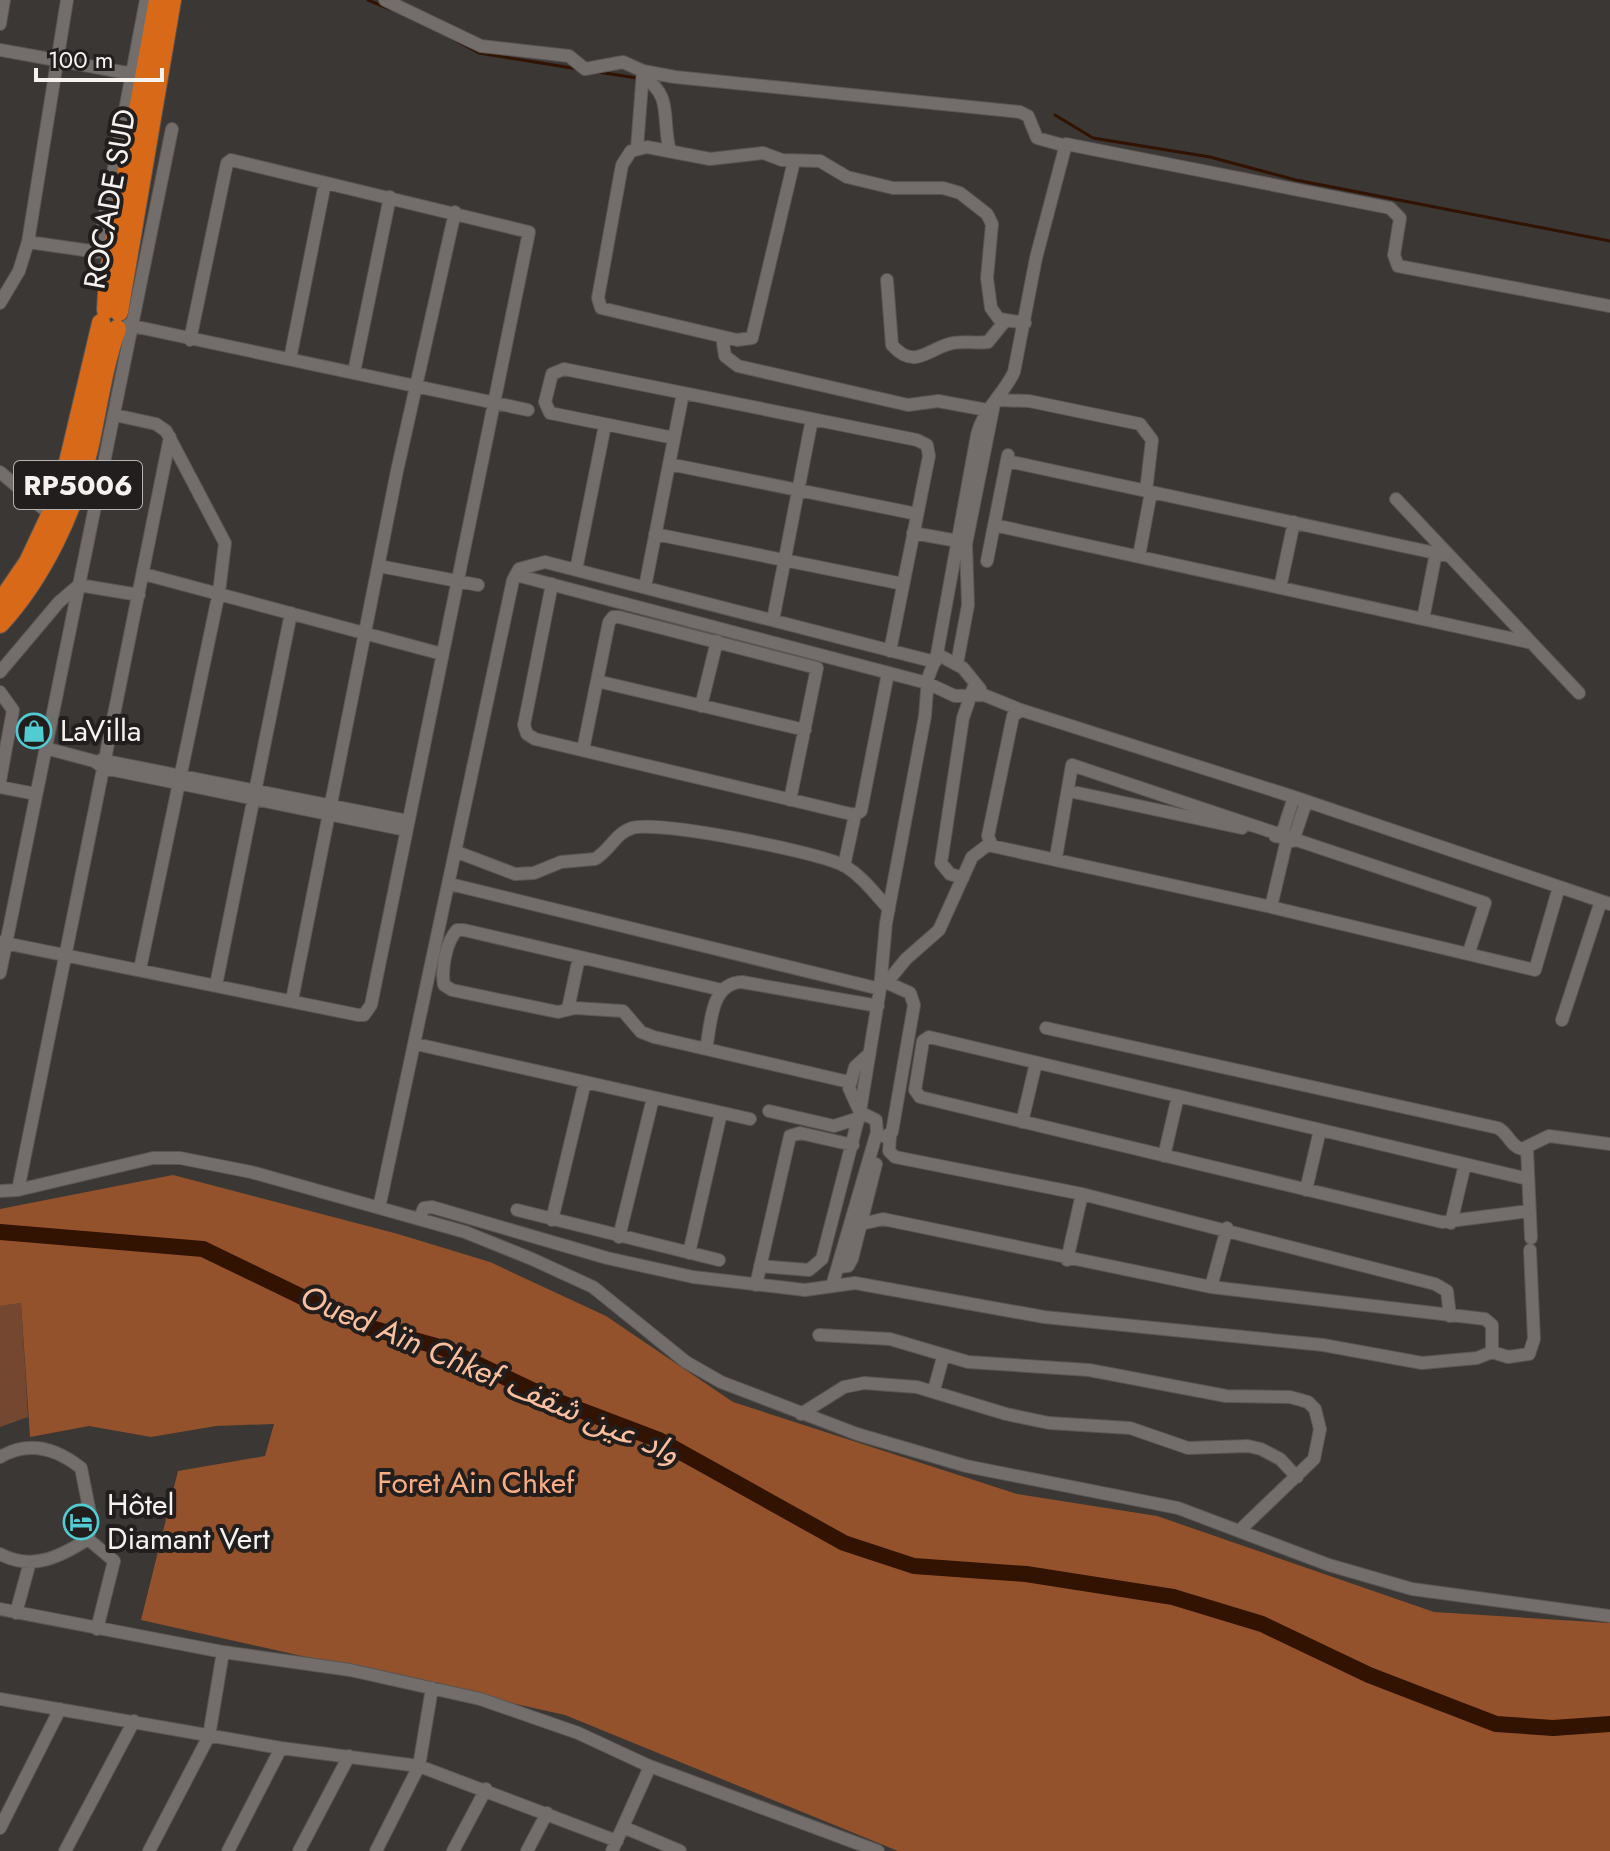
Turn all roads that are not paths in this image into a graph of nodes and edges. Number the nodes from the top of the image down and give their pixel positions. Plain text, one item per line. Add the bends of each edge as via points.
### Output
1 (4, 0) edge
2 (67, 0) edge
3 (146, 0) edge
4 (158, 0) edge
5 (172, 0) edge
6 (385, 0) edge
7 (0, 24) edge
8 (0, 50) edge
9 (56, 62) junction
10 (133, 74) junction
11 (643, 74) junction
12 (172, 129) dead end
13 (1066, 146) junction
14 (637, 148) junction
15 (670, 151) junction
16 (794, 161) junction
17 (325, 183) junction
18 (390, 197) junction
19 (455, 212) junction
20 (28, 242) junction
21 (887, 280) dead end
22 (0, 303) edge
23 (1610, 306) edge
24 (116, 321) junction
25 (1005, 321) junction
26 (1025, 323) junction
27 (722, 337) junction
28 (190, 340) junction
29 (290, 359) junction
30 (354, 372) junction
31 (416, 387) junction
32 (683, 393) junction
33 (493, 402) junction
34 (993, 405) junction
35 (528, 410) dead end
36 (115, 415) junction
37 (812, 419) junction
38 (605, 425) junction
39 (170, 437) junction
40 (674, 438) junction
41 (669, 464) junction
42 (0, 472) edge
43 (798, 490) junction
44 (1149, 491) junction
45 (1396, 499) dead end
46 (917, 514) junction
47 (52, 516) junction
48 (1294, 522) junction
49 (994, 525) junction
50 (913, 533) junction
51 (655, 534) junction
52 (958, 541) junction
53 (1443, 554) junction
54 (1139, 556) junction
55 (784, 560) junction
56 (987, 561) dead end
57 (379, 566) junction
58 (576, 570) junction
59 (144, 574) junction
60 (516, 575) junction
61 (458, 582) junction
62 (552, 584) junction
63 (903, 584) junction
64 (79, 585) junction
65 (478, 585) dead end
66 (645, 587) junction
67 (1280, 588) junction
68 (219, 592) junction
69 (139, 595) junction
70 (0, 603) edge
71 (291, 613) junction
72 (1423, 619) junction
73 (773, 620) junction
74 (0, 624) edge
75 (365, 634) junction
76 (717, 641) junction
77 (1532, 643) junction
78 (890, 651) junction
79 (442, 654) junction
80 (936, 658) junction
81 (957, 664) junction
82 (0, 672) edge
83 (888, 673) junction
84 (597, 681) junction
85 (927, 683) junction
86 (975, 683) junction
87 (0, 692) edge
88 (1579, 693) dead end
89 (984, 695) junction
90 (968, 697) junction
91 (701, 706) junction
92 (1021, 710) junction
93 (805, 730) junction
94 (4, 734) edge
95 (45, 748) junction
96 (583, 750) junction
97 (101, 763) junction
98 (180, 778) junction
99 (0, 784) edge
100 (1069, 791) junction
101 (253, 793) junction
102 (36, 794) junction
103 (1300, 799) junction
104 (790, 800) junction
105 (330, 808) junction
106 (855, 815) junction
107 (407, 825) junction
108 (1287, 839) junction
109 (989, 844) junction
110 (457, 852) junction
111 (1056, 857) junction
112 (844, 866) junction
113 (963, 878) junction
114 (450, 884) junction
115 (1559, 887) junction
116 (1605, 902) edge
117 (1271, 907) junction
118 (889, 909) junction
119 (3, 942) edge
120 (1469, 952) junction
121 (65, 954) junction
122 (440, 954) junction
123 (739, 954) junction
124 (579, 957) junction
125 (140, 969) junction
126 (0, 973) edge
127 (737, 982) junction
128 (883, 983) junction
129 (216, 985) junction
130 (722, 990) junction
131 (292, 1000) junction
132 (878, 1006) junction
133 (568, 1009) junction
134 (1562, 1020) dead end
135 (1046, 1028) dead end
136 (416, 1044) junction
137 (706, 1049) junction
138 (869, 1054) junction
139 (1036, 1063) junction
140 (905, 1065) junction
141 (919, 1068) junction
142 (585, 1082) junction
143 (849, 1082) junction
144 (1178, 1096) junction
145 (653, 1098) junction
146 (769, 1111) dead end
147 (721, 1113) junction
148 (860, 1115) junction
149 (750, 1119) dead end
150 (1022, 1122) junction
151 (1320, 1130) junction
152 (883, 1136) junction
153 (1610, 1144) edge
154 (853, 1145) junction
155 (1527, 1149) junction
156 (1164, 1156) junction
157 (1465, 1164) junction
158 (1528, 1179) junction
159 (18, 1190) junction
160 (1306, 1190) junction
161 (0, 1191) edge
162 (1082, 1194) junction
163 (866, 1203) junction
164 (379, 1208) junction
165 (517, 1210) dead end
166 (1529, 1211) junction
167 (419, 1219) junction
168 (883, 1219) junction
169 (552, 1220) junction
170 (1451, 1223) junction
171 (861, 1224) junction
172 (1227, 1228) junction
173 (619, 1237) junction
174 (689, 1253) junction
175 (719, 1260) dead end
176 (1067, 1260) junction
177 (760, 1266) junction
178 (838, 1267) junction
179 (756, 1285) junction
180 (832, 1286) junction
181 (1211, 1287) junction
182 (1450, 1316) junction
183 (819, 1335) dead end
184 (1492, 1352) junction
185 (943, 1357) junction
186 (934, 1390) junction
187 (801, 1414) junction
188 (0, 1457) edge
189 (1297, 1477) junction
190 (1240, 1530) junction
191 (88, 1539) junction
192 (0, 1554) edge
193 (30, 1562) junction
194 (0, 1609) edge
195 (16, 1613) junction
196 (1610, 1616) edge
197 (97, 1629) junction
198 (223, 1652) junction
199 (432, 1688) junction
200 (0, 1699) edge
201 (60, 1709) junction
202 (134, 1721) junction
203 (209, 1736) junction
204 (281, 1748) junction
205 (349, 1756) junction
206 (647, 1765) junction
207 (419, 1766) junction
208 (486, 1789) junction
209 (547, 1813) junction
210 (623, 1827) junction
211 (0, 1828) edge
212 (615, 1846) edge
213 (65, 1851) edge
214 (149, 1851) edge
215 (228, 1851) edge
216 (299, 1851) edge
217 (376, 1851) edge
218 (453, 1851) edge
219 (527, 1851) edge
220 (680, 1851) edge
221 (878, 1851) edge

1 - 7 street
2 - 9 street
3 - 10 street
4 - 24 highway, ROCADE SUD / RP5006 via 108,275
5 - 24 highway, ROCADE SUD / RP5006
6 - 11 street via 481,46 569,56 585,69 623,62
8 - 9 street
9 - 10 street
9 - 20 street
10 - 20 street via 98,252
11 - 13 street via 1020,112 1028,116 1037,138
11 - 14 street
11 - 15 street via 663,95
12 - 24 street
13 - 23 street via 1390,208 1400,218 1394,255 1398,266
13 - 26 street
14 - 15 street
14 - 27 street via 622,165 598,304
15 - 16 street via 710,159 763,153
16 - 25 street via 820,161 847,177 893,188 952,190 975,203 992,224 988,293 996,315
16 - 27 street via 755,333 743,341
17 - 18 street
17 - 28 street via 237,160 227,163
17 - 29 street
18 - 19 street
18 - 30 street
19 - 31 street
19 - 33 street via 526,229 530,236
20 - 22 street
21 - 25 street via 892,345 910,356 929,356 947,344 988,342
24 - 28 street
24 - 36 street
24 - 47 highway, ROCADE SUD / RP5006
24 - 74 highway, ROCADE SUD / RP5006 via 74,497 38,573
25 - 26 street
26 - 34 street via 1014,372
27 - 34 street via 725,356 738,366 908,405
28 - 29 street
29 - 30 street
30 - 31 street
31 - 33 street
31 - 57 street
32 - 37 street
32 - 38 street via 555,370 547,411
32 - 40 street
33 - 35 street
33 - 61 street
34 - 44 street via 1029,401 1140,424 1152,440
34 - 52 street via 980,425
34 - 81 street via 966,544 968,605
36 - 39 street via 160,426
36 - 64 street
37 - 43 street
37 - 46 street via 927,445
38 - 40 street
38 - 58 street
39 - 59 street
39 - 68 street via 225,543
40 - 41 street
41 - 43 street
41 - 51 street
42 - 47 street
43 - 46 street
43 - 55 street
44 - 48 street
44 - 49 street via 1008,457
44 - 54 street
45 - 53 street
46 - 50 street
47 - 70 highway, ROCADE SUD / RP5006
48 - 53 street
48 - 67 street
49 - 54 street
49 - 56 street
50 - 52 street
50 - 63 street
51 - 55 street
51 - 66 street
52 - 80 street
53 - 72 street
53 - 77 street
54 - 67 street
55 - 63 street
55 - 73 street
57 - 61 street
57 - 75 street
58 - 60 street via 545,562
58 - 66 street
59 - 68 street
59 - 69 street
60 - 62 street
60 - 110 street
61 - 65 street
61 - 79 street
62 - 83 street
62 - 96 street via 524,730 531,737
63 - 78 street
64 - 69 street
64 - 82 street
64 - 95 street
66 - 73 street
67 - 72 street
68 - 71 street
68 - 98 street
69 - 97 street
71 - 75 street
71 - 101 street
72 - 77 street
73 - 78 street
75 - 79 street
75 - 105 street
76 - 84 street via 613,617
76 - 91 street
76 - 93 street via 817,668
77 - 88 street
78 - 80 street
79 - 107 street
80 - 81 street
80 - 85 street
81 - 86 street
83 - 85 street
83 - 106 street via 861,811
84 - 91 street
84 - 96 street
85 - 90 street
85 - 118 street
86 - 89 street
86 - 90 street
87 - 94 street via 13,710
89 - 90 street
89 - 92 street
90 - 113 street via 941,863 950,874
91 - 93 street
92 - 103 street
92 - 109 street via 1013,716
93 - 104 street
94 - 99 street
95 - 97 street
95 - 102 street
96 - 104 street
97 - 98 street
97 - 121 street
98 - 101 street
98 - 125 street
99 - 102 street
100 - 108 street
100 - 108 street via 1072,765
100 - 111 street
101 - 105 street
101 - 129 street
102 - 119 street
103 - 108 street
103 - 115 street
104 - 106 street
105 - 107 street
105 - 131 street
106 - 112 street
107 - 131 street via 368,1011 358,1015
108 - 117 street
108 - 120 street via 1485,903
109 - 111 street
109 - 113 street via 975,852
110 - 112 street via 525,874 561,862 595,859 623,832 641,827 704,833
110 - 114 street
111 - 117 street
112 - 118 street
113 - 128 street via 939,930
114 - 122 street
114 - 123 street
115 - 116 street
115 - 120 street via 1535,970
116 - 134 street
117 - 120 street
118 - 128 street via 881,951
119 - 121 street
119 - 126 street
121 - 125 street
121 - 159 street
122 - 124 street via 452,934 464,930
122 - 133 street via 446,987 558,1012
122 - 136 street
123 - 127 street
123 - 128 street
124 - 130 street
124 - 133 street
125 - 129 street
127 - 130 street
127 - 132 street
128 - 132 street
128 - 140 street via 910,993 914,1005
129 - 131 street
130 - 137 street
132 - 138 street
133 - 137 street via 623,1011 647,1035
135 - 155 street via 1498,1128 1516,1148
136 - 142 street
136 - 164 street
137 - 143 street
138 - 143 street
138 - 148 street
139 - 141 street via 927,1037
139 - 144 street
139 - 150 street
140 - 141 street
140 - 152 street
141 - 150 street via 918,1097
142 - 145 street
142 - 169 street
143 - 148 street
144 - 151 street
144 - 156 street
145 - 147 street
145 - 173 street
146 - 148 street via 834,1126
147 - 149 street
147 - 174 street
148 - 152 street via 876,1120
148 - 154 street
150 - 156 street
151 - 157 street
151 - 160 street
152 - 162 street via 895,1157
152 - 163 street
152 - 178 street
153 - 155 street via 1549,1136
154 - 177 street via 820,1263 809,1270
154 - 177 street via 800,1133 790,1136
155 - 158 street
156 - 160 street
157 - 158 street
157 - 170 street
158 - 166 street
159 - 161 street
159 - 164 street via 121,1163 180,1158
160 - 170 street
162 - 172 street
162 - 176 street
163 - 168 street
163 - 171 street
164 - 167 street
165 - 169 street
166 - 170 street
166 - 184 street via 1533,1347 1518,1357
167 - 179 street via 424,1208 432,1207 641,1266
167 - 187 street via 465,1232 578,1279 695,1367
168 - 171 street
168 - 176 street
169 - 173 street
171 - 178 street via 850,1263
172 - 181 street
172 - 182 street via 1440,1286 1447,1291
173 - 174 street
174 - 175 street
176 - 181 street
177 - 179 street
178 - 180 street
179 - 180 street via 805,1290
180 - 184 street via 860,1283 1044,1317 1323,1345 1422,1363
181 - 182 street
182 - 184 street via 1489,1321
183 - 185 street via 890,1339
185 - 186 street
185 - 189 street via 1089,1370 1226,1396 1300,1398 1315,1409 1320,1429 1314,1459
186 - 187 street via 890,1384 844,1387
186 - 189 street via 1028,1419 1130,1428 1188,1448 1261,1449
187 - 190 street via 946,1462 1156,1502
188 - 191 street via 36,1447 81,1468 90,1508
189 - 190 street
190 - 196 street via 1329,1565 1412,1589
191 - 193 street via 61,1556
191 - 197 street via 114,1561
192 - 193 street
193 - 195 street
194 - 195 street
195 - 197 street
197 - 198 street
198 - 199 street
198 - 203 street
199 - 206 street via 511,1708
199 - 207 street
200 - 201 street
201 - 202 street
201 - 211 street
202 - 203 street
202 - 213 street
203 - 204 street
203 - 214 street
204 - 205 street
204 - 215 street
205 - 207 street
205 - 216 street
206 - 210 street
206 - 221 street
207 - 208 street
207 - 217 street
208 - 209 street
208 - 218 street
209 - 212 street
209 - 219 street
210 - 212 street
210 - 220 street

